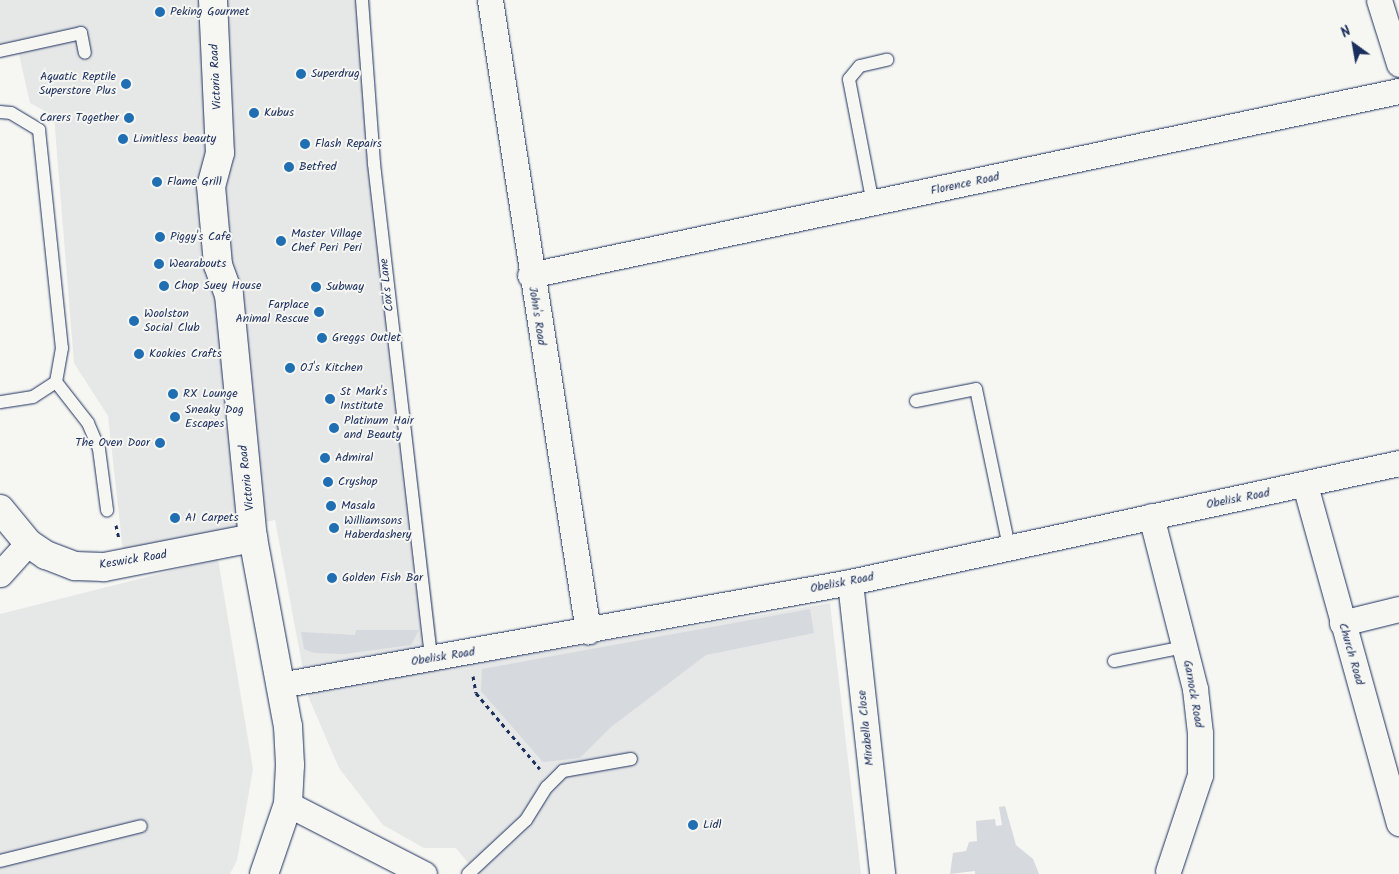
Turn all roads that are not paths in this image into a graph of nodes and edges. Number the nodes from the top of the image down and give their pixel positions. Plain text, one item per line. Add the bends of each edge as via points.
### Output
1 (213, 0) edge
2 (362, 0) edge
3 (491, 0) edge
4 (1379, 0) edge
5 (0, 51) edge
6 (85, 53) dead end
7 (887, 60) dead end
8 (1399, 64) edge
9 (1399, 91) edge
10 (0, 112) edge
11 (873, 204) junction
12 (530, 275) junction
13 (56, 382) junction
14 (916, 401) dead end
15 (0, 402) edge
16 (1399, 463) edge
17 (1305, 485) junction
18 (0, 510) edge
19 (107, 510) dead end
20 (1151, 516) junction
21 (253, 538) junction
22 (28, 542) junction
23 (1009, 547) junction
24 (0, 574) edge
25 (850, 582) junction
26 (1399, 610) edge
27 (1342, 623) junction
28 (588, 631) junction
29 (1184, 647) junction
30 (431, 659) junction
31 (1114, 662) dead end
32 (280, 685) junction
33 (630, 759) dead end
34 (288, 804) junction
35 (1399, 823) edge
36 (141, 826) dead end
37 (0, 861) edge
38 (1168, 872) dead end
39 (264, 874) edge
40 (424, 874) edge
41 (468, 874) edge
42 (882, 874) edge

1 - 21 street, Victoria Road via 220,153 211,186 218,265 229,295
2 - 30 lane, Cox's Lane via 374,164
3 - 12 street, John's Road
4 - 8 street
5 - 6 lane via 81,33
7 - 11 lane via 860,66 848,79
9 - 11 street, Florence Road
10 - 13 lane via 11,113 39,130 61,320 62,348
11 - 12 street, Florence Road
12 - 28 street, John's Road
13 - 15 lane via 33,397
13 - 19 lane via 88,423 99,449
14 - 23 lane via 976,390
16 - 17 street, Obelisk Road
17 - 20 street, Obelisk Road
17 - 27 street, Church Road
18 - 22 street, Keswick Road
20 - 23 street, Obelisk Road
20 - 29 street, Garnock Road
21 - 22 street, Keswick Road via 104,567 75,566 46,555
21 - 32 street, Victoria Road
22 - 24 street
23 - 25 street, Obelisk Road
25 - 28 street, Obelisk Road
25 - 42 street, Mirabella Close
26 - 27 street
27 - 35 street, Church Road
28 - 30 street, Obelisk Road
29 - 31 lane
29 - 38 street, Garnock Road via 1200,734 1200,775
30 - 32 street, Obelisk Road
32 - 34 street, Victoria Road via 289,745
33 - 41 lane via 563,771 526,820
34 - 39 street, Victoria Road
34 - 40 street
36 - 37 lane

